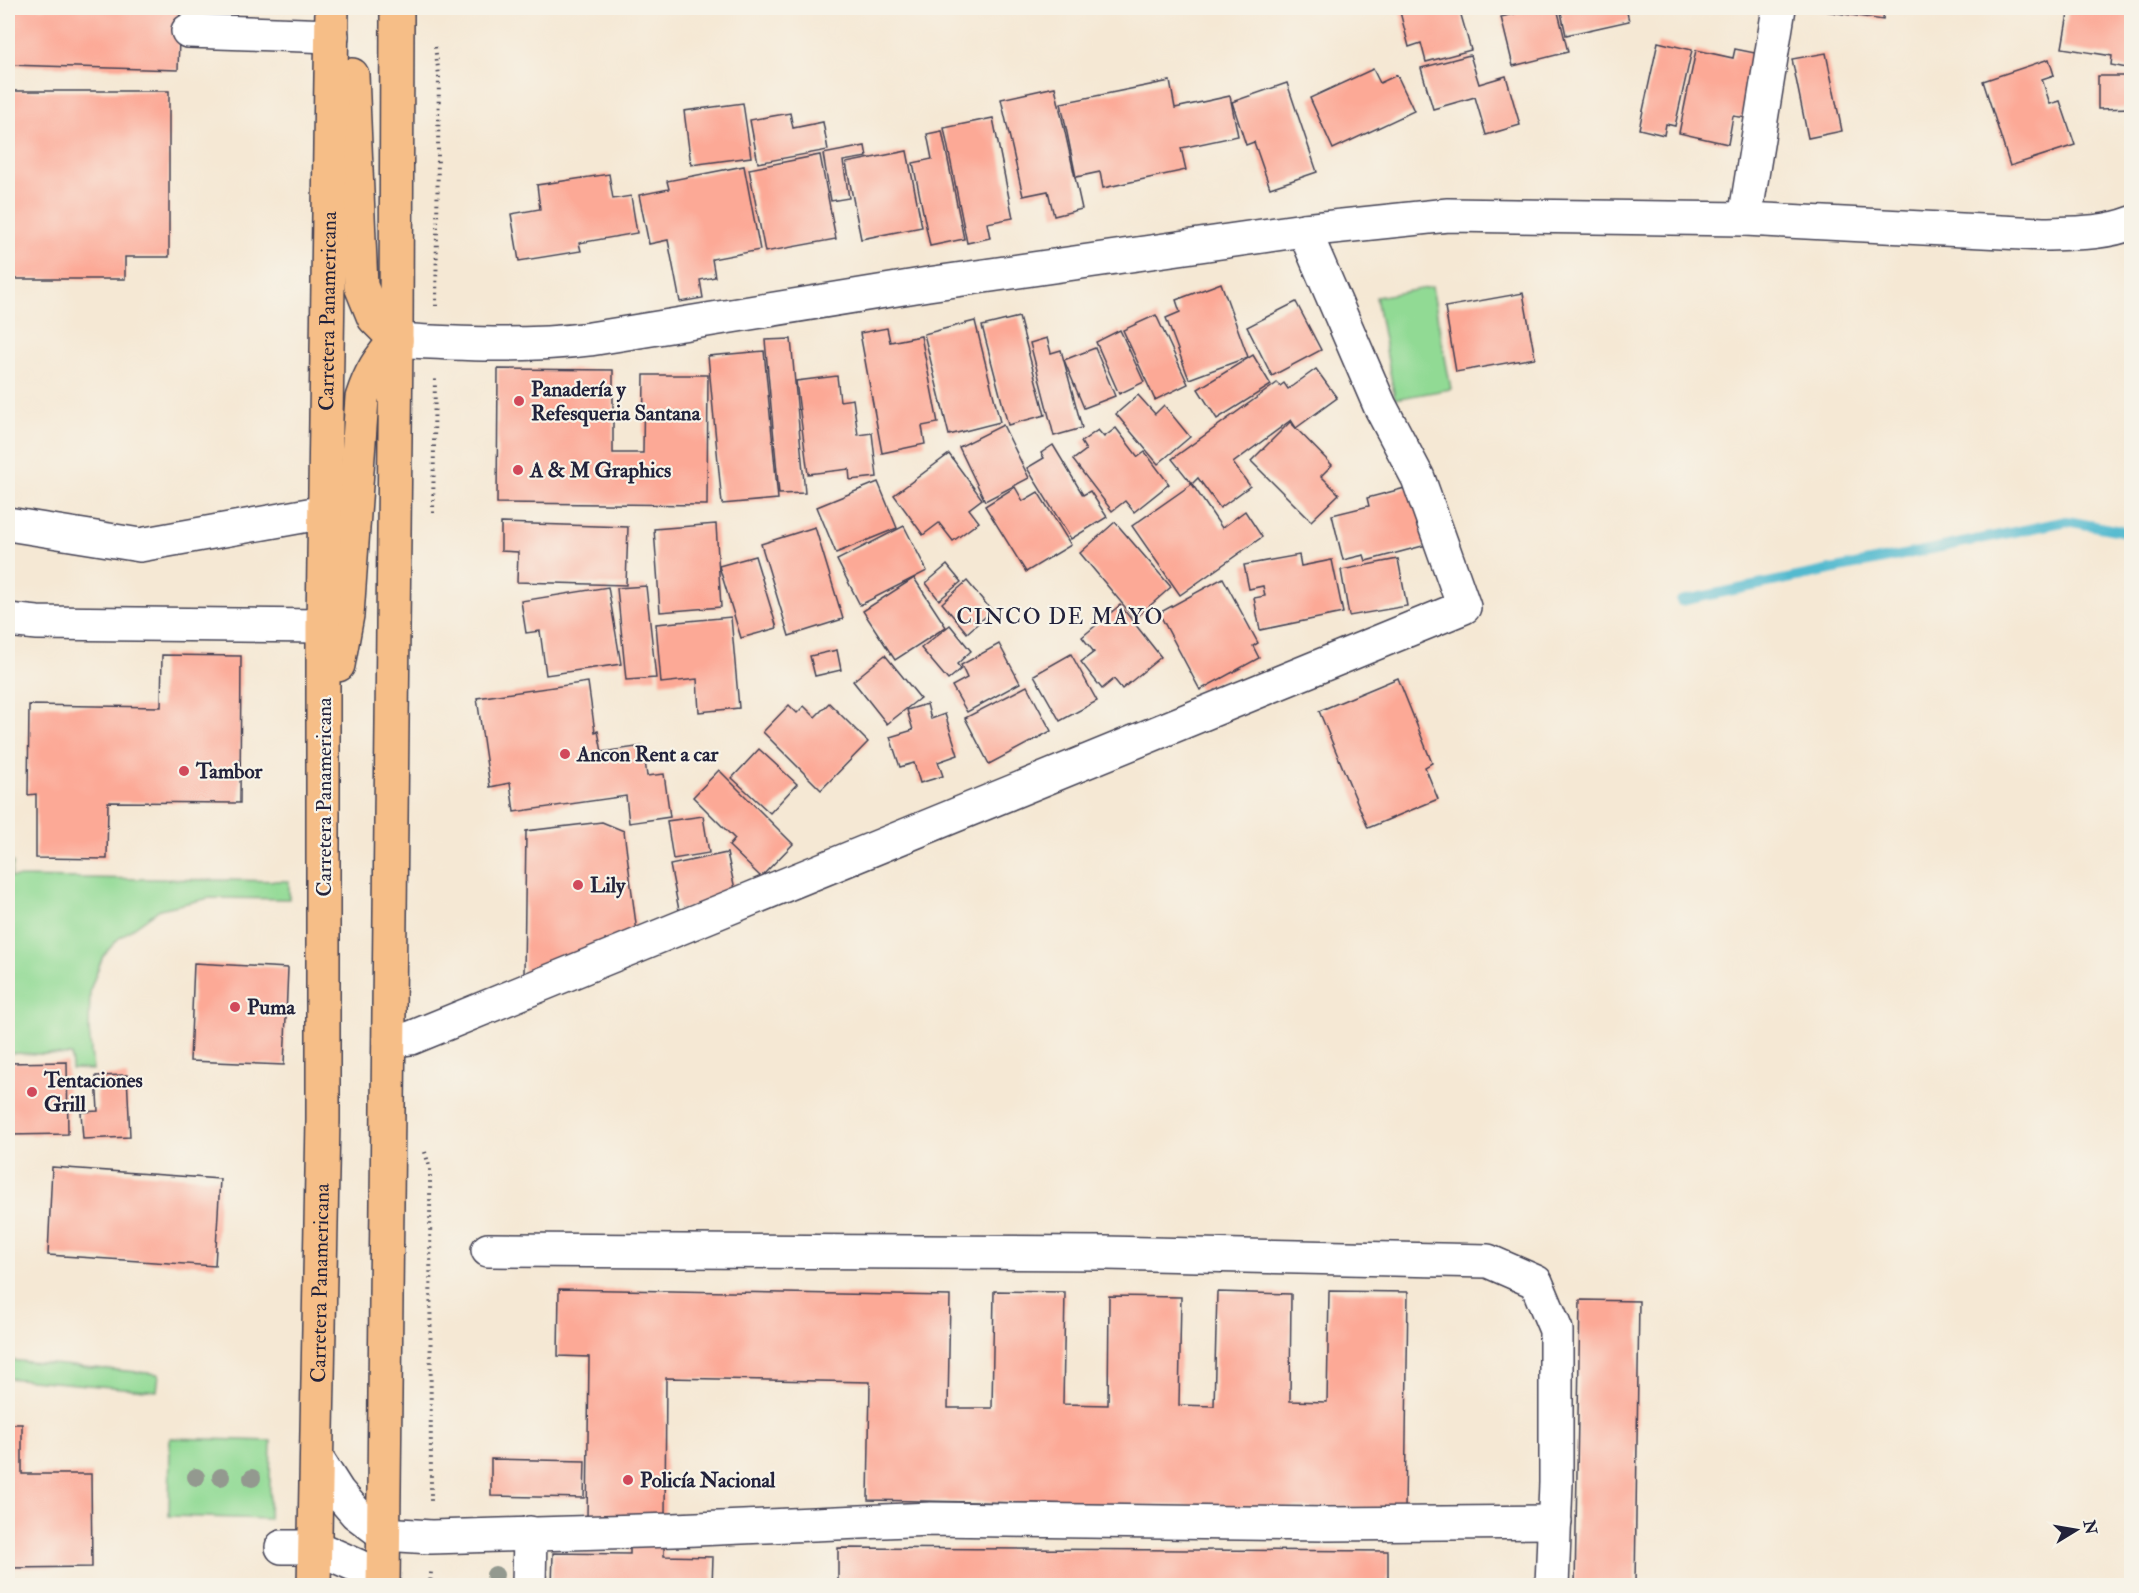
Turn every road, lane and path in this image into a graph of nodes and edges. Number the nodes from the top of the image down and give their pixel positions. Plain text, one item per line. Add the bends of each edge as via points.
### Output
1 (397, 8) edge
2 (1779, 8) edge
3 (336, 17) edge
4 (188, 31) dead end
5 (1745, 219) junction
6 (2132, 223) edge
7 (1304, 230) junction
8 (396, 339) junction
9 (325, 512) junction
10 (8, 524) edge
11 (8, 620) edge
12 (323, 626) junction
13 (324, 744) junction
14 (389, 1041) junction
15 (488, 1250) dead end
16 (317, 1459) junction
17 (1555, 1522) junction
18 (530, 1533) junction
19 (384, 1534) junction
20 (282, 1547) dead end
21 (315, 1547) junction
22 (314, 1586) edge
23 (373, 1586) edge
24 (383, 1586) edge
25 (529, 1586) edge
26 (1552, 1586) edge

1 - 8 highway
2 - 5 street
3 - 4 street
3 - 8 highway via 351,66 361,286 374,318
3 - 9 highway, Carretera Panamericana
5 - 6 street via 2043,234 2079,233
5 - 7 street via 1448,215
7 - 8 street via 550,344
7 - 14 street via 1380,406 1419,478 1464,606 411,1038
8 - 13 highway via 378,361 362,398 347,615
8 - 14 highway
9 - 10 street via 140,545
9 - 12 highway, Carretera Panamericana
11 - 12 street
12 - 13 highway, Carretera Panamericana
13 - 16 highway, Carretera Panamericana via 324,1120
14 - 19 highway
15 - 17 street via 1105,1253 1488,1261 1536,1282 1556,1330
16 - 19 street via 356,1513
16 - 21 highway, Carretera Panamericana
17 - 18 street via 1327,1524 931,1519
17 - 26 street
18 - 19 street via 431,1537
18 - 25 street
19 - 24 highway
20 - 21 street
21 - 22 highway, Carretera Panamericana
21 - 23 street via 358,1566

